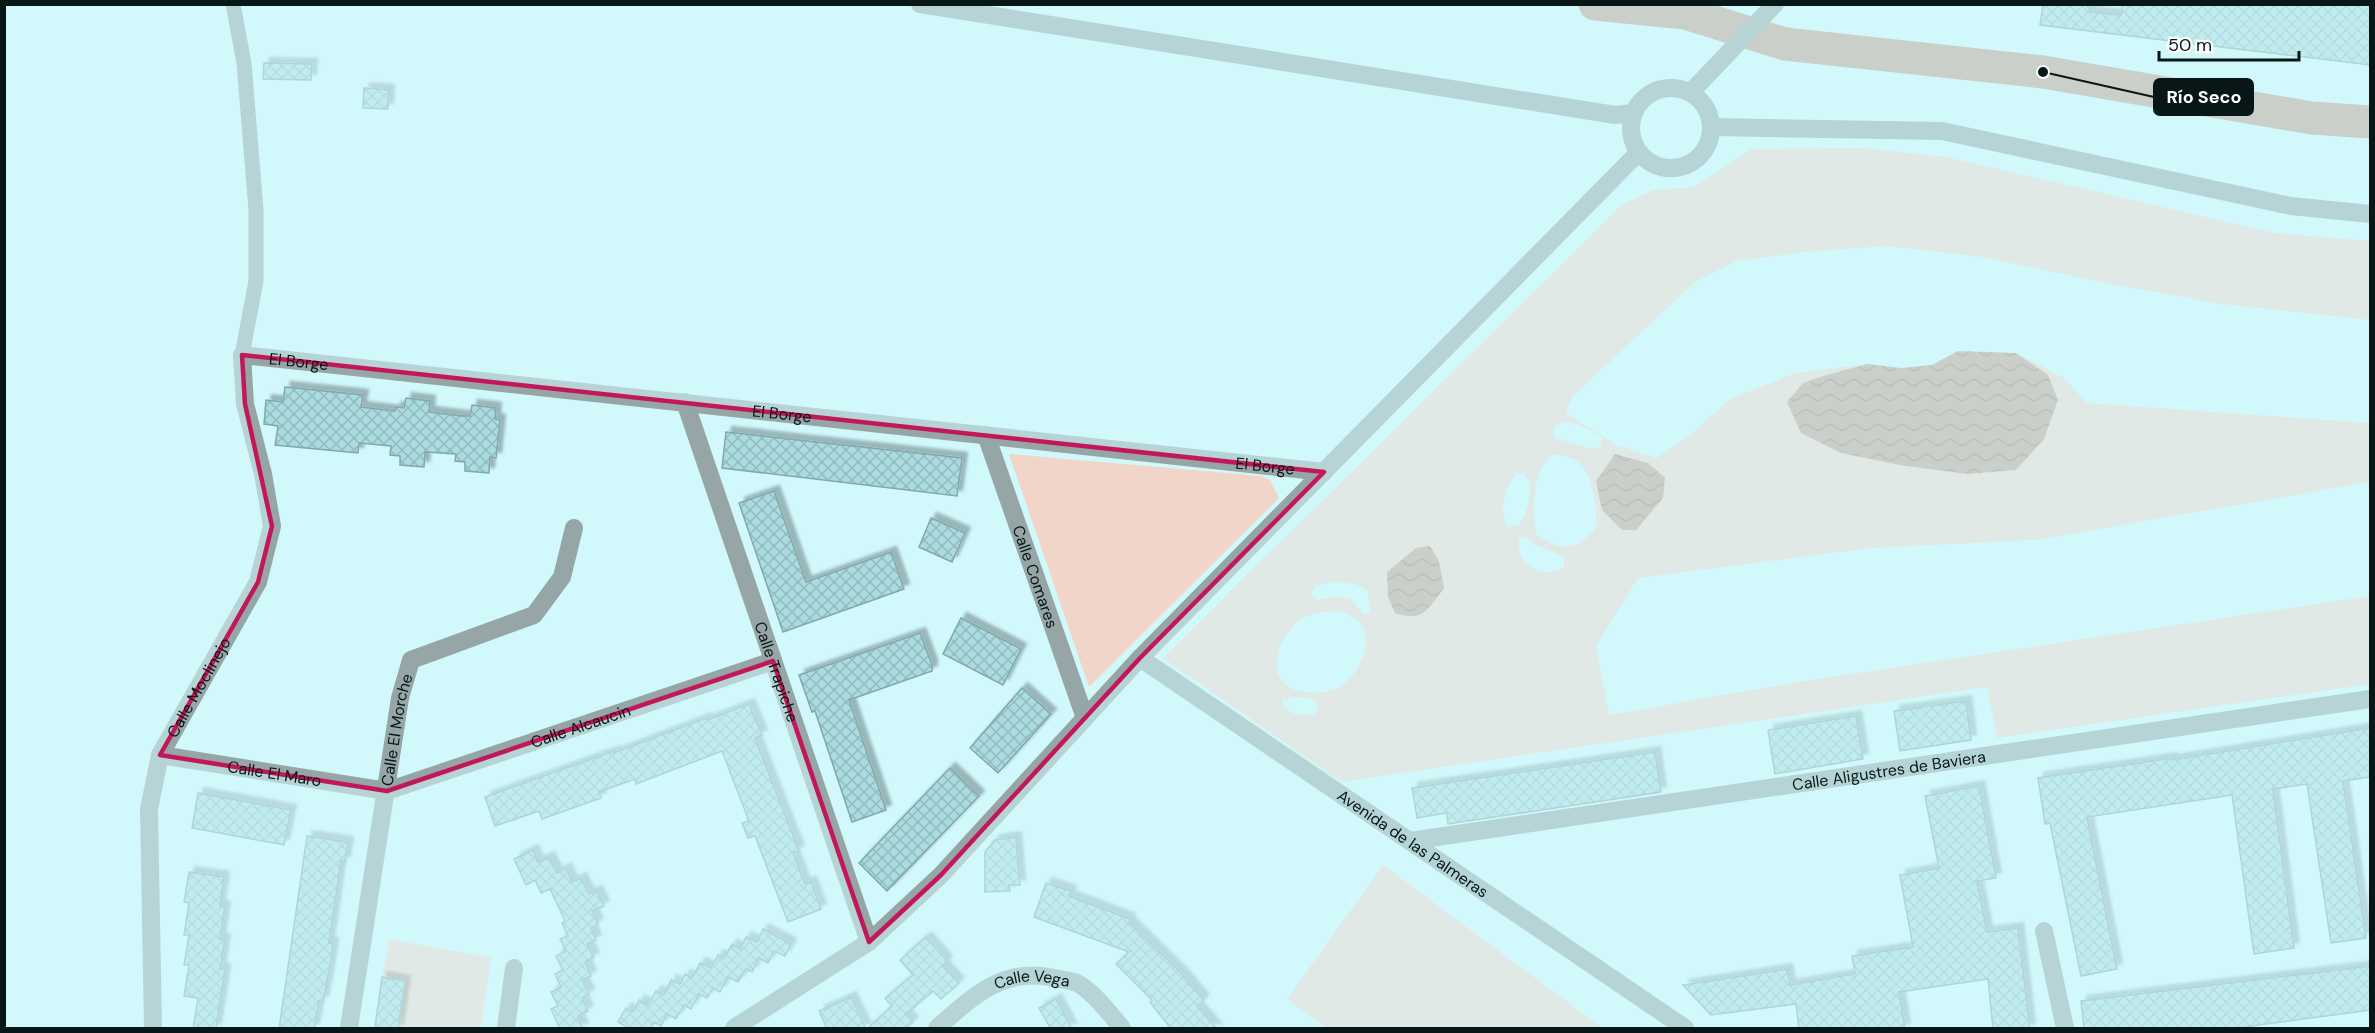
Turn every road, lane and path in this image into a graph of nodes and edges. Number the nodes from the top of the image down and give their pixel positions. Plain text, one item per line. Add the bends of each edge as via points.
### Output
1 (233, 4) edge
2 (920, 4) edge
3 (1775, 4) edge
4 (1691, 92) junction
5 (1634, 114) junction
6 (1712, 128) junction
7 (1638, 153) junction
8 (2370, 214) edge
9 (242, 355) junction
10 (685, 402) junction
11 (986, 435) junction
12 (1324, 472) junction
13 (574, 528) dead end
14 (1140, 658) junction
15 (773, 661) junction
16 (2370, 699) edge
17 (1085, 718) junction
18 (160, 755) junction
19 (387, 791) junction
20 (1410, 842) junction
21 (2043, 931) dead end
22 (869, 942) junction
23 (514, 968) dead end
24 (153, 1029) edge
25 (350, 1029) edge
26 (506, 1029) edge
27 (734, 1029) edge
28 (938, 1029) edge
29 (1122, 1029) edge
30 (1685, 1029) edge
31 (2065, 1029) edge

1 - 9 street via 244,63 256,210 256,281
2 - 5 street via 1615,115
3 - 4 street
4 - 5 street via 1657,90 1641,101
4 - 6 street via 1706,107
5 - 7 street via 1631,136
6 - 7 street via 1708,148 1694,163 1674,170 1654,166
6 - 8 street via 1941,131 2291,206
7 - 12 street
9 - 10 street, El Borge
9 - 18 street, Calle Moclinejo via 245,404 272,526 258,582
10 - 11 street, El Borge
10 - 15 street, Calle Trapiche
11 - 12 street, El Borge
11 - 17 street, Calle Comares
12 - 14 street
13 - 19 street, Calle El Morche via 562,578 534,615 411,660 400,698
14 - 17 street
14 - 20 street, Avenida de las Palmeras
15 - 19 street, Calle Alcaucin
15 - 22 street, Calle Trapiche
16 - 20 street, Calle Aligustres de Baviera
17 - 22 street via 941,875
18 - 19 street, Calle El Maro
18 - 24 street, Calle Moclinejo via 149,809
19 - 25 street, Calle El Morche
20 - 30 street, Avenida de las Palmeras
21 - 31 street
22 - 27 street
23 - 26 street
28 - 29 street, Calle Vega via 972,998 1009,977 1043,975 1077,983 1106,1008

